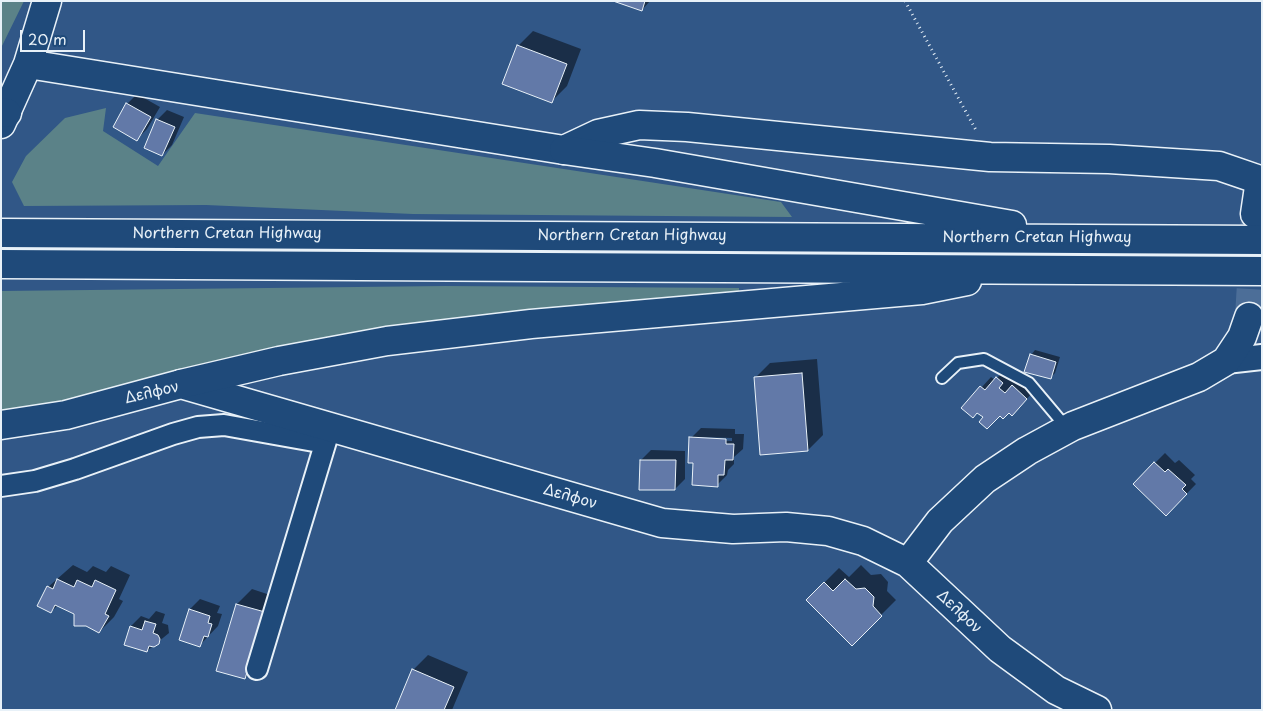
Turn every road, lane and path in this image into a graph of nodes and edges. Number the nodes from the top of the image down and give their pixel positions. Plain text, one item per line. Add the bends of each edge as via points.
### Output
1 (47, 1) edge
2 (905, 1) edge
3 (28, 64) junction
4 (3, 117) edge
5 (564, 150) junction
6 (990, 157) junction
7 (1261, 179) edge
8 (1255, 214) tunnel mouth
9 (3, 233) edge
10 (1090, 238) junction
11 (1262, 240) edge
12 (3, 264) edge
13 (1022, 269) junction
14 (1262, 271) edge
15 (1249, 317) tunnel mouth
16 (1262, 357) edge
17 (1226, 361) junction
18 (942, 378) dead end
19 (181, 384) junction
20 (1, 425) edge
21 (1067, 429) junction
22 (328, 435) junction
23 (1, 486) edge
24 (908, 563) junction
25 (257, 669) dead end
26 (1097, 710) edge

1 - 3 main road
2 - 6 path
3 - 4 main road
3 - 5 main road
5 - 6 main road via 598,134 639,124
5 - 10 main road
6 - 7 main road via 1109,159 1219,166
7 - 8 main road
9 - 10 main road, Northern Cretan Highway
10 - 11 main road, Northern Cretan Highway
12 - 13 main road, Northern Cretan Highway
13 - 14 main road, Northern Cretan Highway
13 - 19 main road via 922,290 531,324 387,341
15 - 17 main road via 1242,337
16 - 17 street
17 - 21 main road via 1199,377
18 - 21 lane via 958,363 984,360 1029,383
19 - 20 main road, Δελφον via 66,415
19 - 22 main road, Δελφον
21 - 24 main road via 986,479 940,521
22 - 23 street via 234,426 198,427 75,469 34,481
22 - 24 main road, Δελφον via 662,523 733,529 786,527 828,532 863,541
22 - 25 street
24 - 26 main road, Δελφον via 1000,650 1056,690

